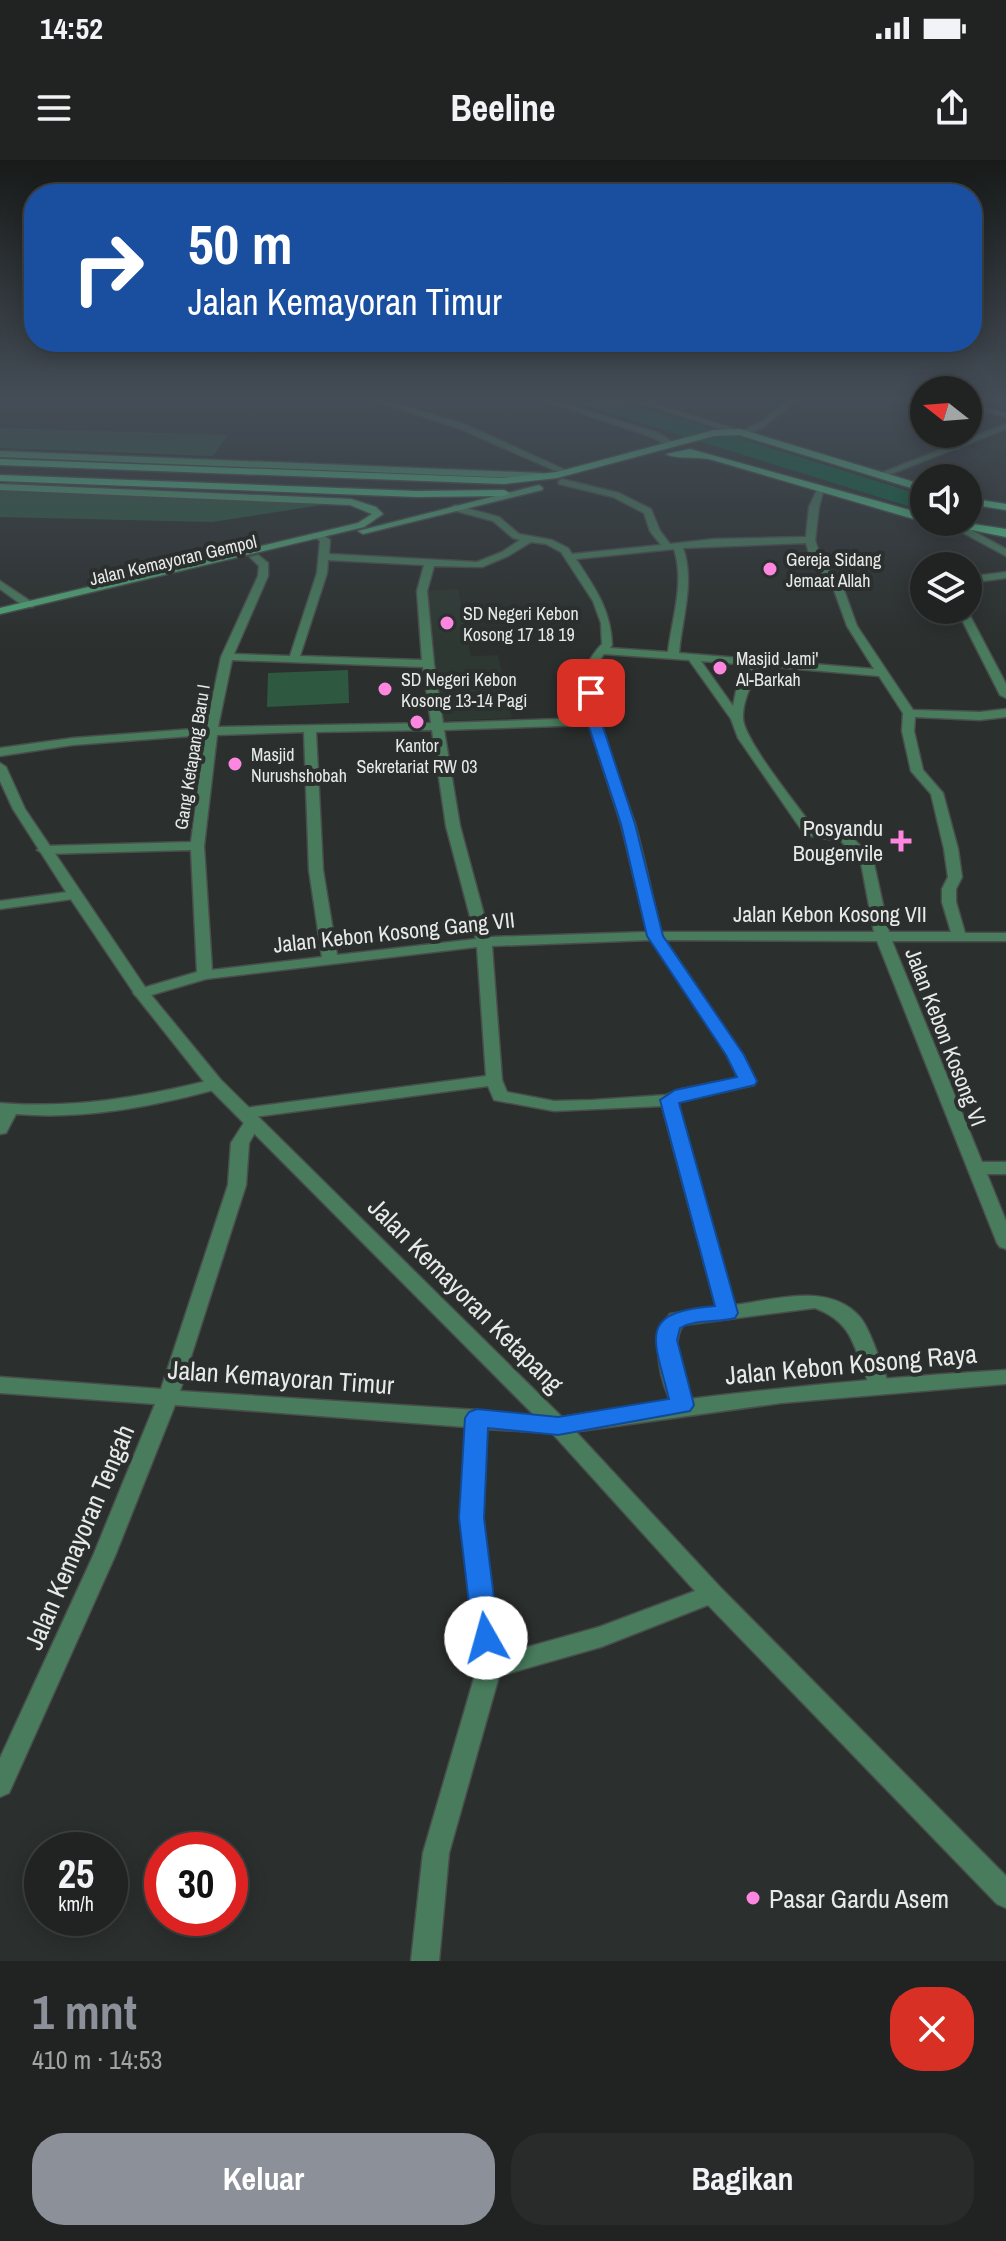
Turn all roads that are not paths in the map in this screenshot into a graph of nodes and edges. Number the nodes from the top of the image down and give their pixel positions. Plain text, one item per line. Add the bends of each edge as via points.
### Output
1 (95, 482) edge
2 (361, 482) edge
3 (415, 482) edge
4 (552, 482) edge
5 (578, 482) edge
6 (795, 482) edge
7 (188, 486) junction
8 (0, 487) edge
9 (539, 488) junction
10 (821, 490) junction
11 (343, 491) junction
12 (132, 493) junction
13 (417, 494) junction
14 (982, 503) edge
15 (1003, 506) edge
16 (455, 508) junction
17 (910, 514) edge
18 (982, 530) edge
19 (1006, 533) edge
20 (975, 536) edge
21 (322, 538) junction
22 (528, 539) junction
23 (810, 540) junction
24 (673, 548) junction
25 (1006, 553) edge
26 (255, 557) junction
27 (324, 557) junction
28 (571, 557) junction
29 (430, 563) junction
30 (1006, 575) edge
31 (982, 578) edge
32 (0, 584) edge
33 (29, 605) junction
34 (0, 611) edge
35 (0, 618) edge
36 (969, 624) edge
37 (602, 651) junction
38 (673, 655) junction
39 (691, 656) junction
40 (227, 657) junction
41 (294, 659) junction
42 (757, 662) junction
43 (428, 664) junction
44 (884, 673) junction
45 (1006, 695) edge
46 (909, 713) junction
47 (1006, 713) edge
48 (737, 719) junction
49 (594, 721) junction
50 (440, 727) junction
51 (310, 729) junction
52 (211, 733) junction
53 (0, 752) edge
54 (0, 767) edge
55 (197, 846) junction
56 (44, 850) junction
57 (75, 895) junction
58 (0, 905) edge
59 (882, 935) junction
60 (655, 936) junction
61 (959, 936) junction
62 (1006, 937) edge
63 (484, 942) junction
64 (330, 960) junction
65 (205, 975) junction
66 (141, 993) junction
67 (494, 1080) junction
68 (215, 1084) junction
69 (669, 1100) junction
70 (5, 1109) edge
71 (248, 1117) junction
72 (0, 1129) edge
73 (974, 1168) junction
74 (1006, 1168) edge
75 (1006, 1243) edge
76 (727, 1313) junction
77 (1006, 1377) edge
78 (879, 1384) junction
79 (0, 1385) edge
80 (168, 1398) junction
81 (682, 1405) junction
82 (477, 1418) junction
83 (558, 1426) junction
84 (712, 1594) junction
85 (489, 1668) junction
86 (0, 1785) edge
87 (1006, 1895) edge
88 (425, 1961) edge

1 - 7 main road
2 - 11 main road
3 - 13 main road via 404,486
4 - 9 main road
5 - 24 street via 648,511 655,531
6 - 10 main road
7 - 11 main road
7 - 12 main road
8 - 12 main road
9 - 13 main road
9 - 16 main road, Jalan Kemayoran Gempol
10 - 17 main road
10 - 23 street
11 - 13 main road
12 - 21 main road, Jalan Kemayoran Gempol via 351,502 378,516
14 - 15 main road
16 - 21 main road, Jalan Kemayoran Gempol
16 - 22 street via 496,519 506,530
18 - 19 main road
20 - 25 street
21 - 26 main road, Jalan Kemayoran Gempol
21 - 27 street
21 - 33 main road, Jalan Kemayoran Gempol
22 - 28 street via 549,542
22 - 29 street via 478,565
23 - 24 street
23 - 44 street via 839,590 852,626
24 - 28 street
24 - 38 street via 683,563
26 - 35 main road, Jalan Kemayoran Gempol
26 - 40 street, Gang Ketapang Baru I via 264,565 263,576
27 - 29 street
27 - 41 street
28 - 37 street via 606,623 607,645
29 - 43 street via 422,591
30 - 31 street
32 - 33 street
33 - 34 main road, Jalan Kemayoran Gempol
36 - 45 street
37 - 38 street
37 - 49 street via 590,671
38 - 39 street
39 - 42 street
39 - 48 street, Jalan Kebon Kosong VI
40 - 41 street
40 - 52 street, Gang Ketapang Baru I
41 - 43 street
42 - 44 street
42 - 48 street via 742,691
43 - 50 street
44 - 46 street
46 - 47 street
46 - 61 street via 917,771 937,793 951,849 955,877 949,902
48 - 59 street, Jalan Kebon Kosong VI via 744,738 810,832 845,838 868,862
49 - 50 street
49 - 60 street via 628,824
50 - 51 street
50 - 63 street via 453,826
51 - 52 street
51 - 64 street via 316,870
52 - 53 street via 73,741
52 - 55 street, Gang Ketapang Baru I
54 - 56 street, Jalan Kemayoran Ketapang
55 - 56 street
55 - 65 street, Gang Ketapang Baru I
56 - 57 street, Jalan Kemayoran Ketapang
57 - 58 street
57 - 66 street, Jalan Kemayoran Ketapang
59 - 60 street, Jalan Kebon Kosong VII
59 - 61 street, Jalan Kebon Kosong VII
59 - 73 street, Jalan Kebon Kosong VI
60 - 63 street, Jalan Kebon Kosong Gang VII
60 - 69 street via 748,1081
61 - 62 street, Jalan Kebon Kosong VII
63 - 64 street, Jalan Kebon Kosong Gang VII
63 - 67 street
64 - 65 street, Jalan Kebon Kosong Gang VII
65 - 66 street, Jalan Kebon Kosong Gang VII
66 - 68 street, Jalan Kemayoran Ketapang
67 - 69 street via 500,1096 554,1106
67 - 71 street
68 - 70 street via 173,1096 91,1106
68 - 71 street, Jalan Kemayoran Ketapang
69 - 76 street
70 - 72 street
71 - 80 street, Jalan Kemayoran Tengah via 237,1185
71 - 83 street, Jalan Kemayoran Ketapang
73 - 74 street
73 - 75 street, Jalan Kebon Kosong VI
76 - 78 street via 816,1301 838,1309 853,1321
76 - 81 street via 692,1315 670,1324 666,1340
77 - 78 street, Jalan Kebon Kosong Raya
78 - 81 street, Jalan Kebon Kosong Raya
79 - 80 street, Jalan Kemayoran Timur
80 - 82 street, Jalan Kemayoran Timur
80 - 86 street, Jalan Kemayoran Tengah via 104,1556
81 - 83 street, Jalan Kebon Kosong Raya
82 - 83 street, Jalan Kemayoran Timur
82 - 85 street via 472,1518
83 - 84 street, Jalan Kemayoran Ketapang
84 - 85 street via 601,1637
84 - 87 street, Jalan Kemayoran Ketapang
85 - 88 street via 436,1853

